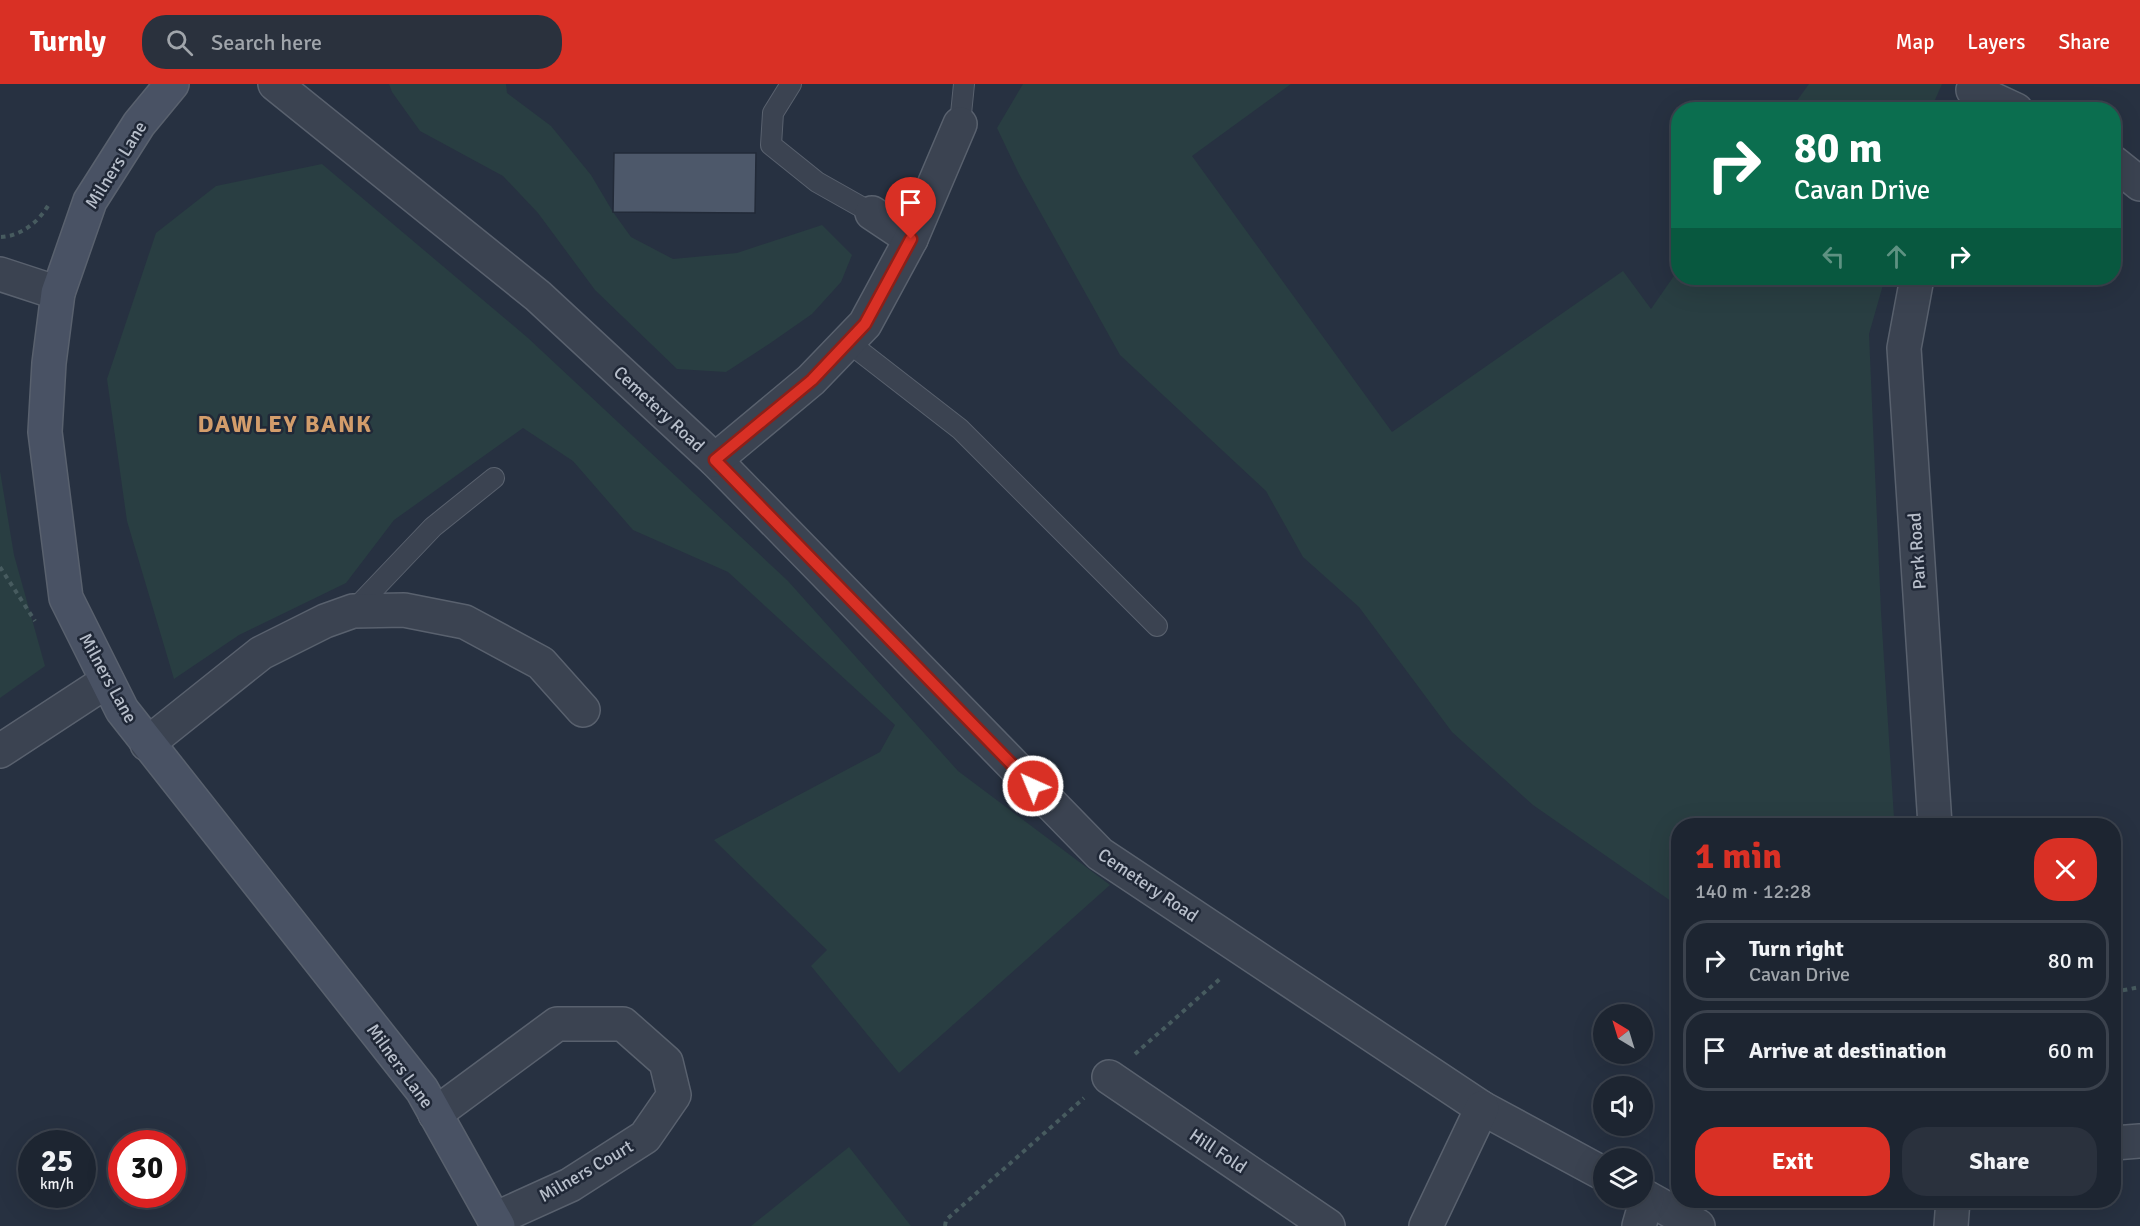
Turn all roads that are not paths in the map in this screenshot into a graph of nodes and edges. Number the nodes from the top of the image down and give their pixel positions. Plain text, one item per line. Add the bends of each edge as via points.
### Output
1 (172, 84) edge
2 (275, 84) edge
3 (791, 84) edge
4 (964, 84) edge
5 (1972, 94) edge
6 (1994, 102) edge
7 (960, 124) joint
8 (2121, 168) edge
9 (2140, 184) edge
10 (872, 213) joint
11 (911, 239) junction
12 (0, 274) edge
13 (1916, 285) edge
14 (58, 293) junction
15 (848, 342) junction
16 (715, 460) junction
17 (494, 478) dead end
18 (353, 611) junction
19 (1156, 626) dead end
20 (107, 681) junction
21 (583, 710) dead end
22 (147, 744) junction
23 (0, 751) edge
24 (1935, 818) edge
25 (1109, 1077) dead end
26 (1482, 1108) junction
27 (435, 1114) junction
28 (2140, 1141) edge
29 (2121, 1142) edge
30 (1593, 1168) edge
31 (1648, 1208) edge
32 (1952, 1208) edge
33 (496, 1223) edge
34 (1328, 1226) edge
35 (1426, 1226) edge
36 (1698, 1226) edge
37 (1951, 1226) edge

1 - 14 street, Milners Lane via 139,124 90,201
2 - 16 street, Cemetery Road via 538,296
3 - 10 lane via 773,112 771,145 818,182
4 - 7 lane
5 - 6 street
7 - 11 street
8 - 9 street
10 - 11 street
11 - 15 street via 865,324
12 - 14 street
13 - 24 street, Park Road via 1904,348
14 - 20 street, Milners Lane via 45,432 66,598
15 - 16 street via 812,380
15 - 19 lane via 960,429
16 - 26 street, Cemetery Road via 1100,854
17 - 18 lane via 433,527
18 - 21 street via 404,610 465,622 541,663
18 - 22 street via 261,653
20 - 22 street, Milners Lane
20 - 23 street
22 - 27 street, Milners Lane via 422,1090
25 - 34 street, Hill Fold
26 - 30 street, Cemetery Road
26 - 35 street
27 - 33 street, Milners Lane
27 - 33 street, Milners Court via 557,1024 623,1024 666,1062 674,1095 645,1137 570,1185
28 - 29 street
31 - 36 street
32 - 37 street

